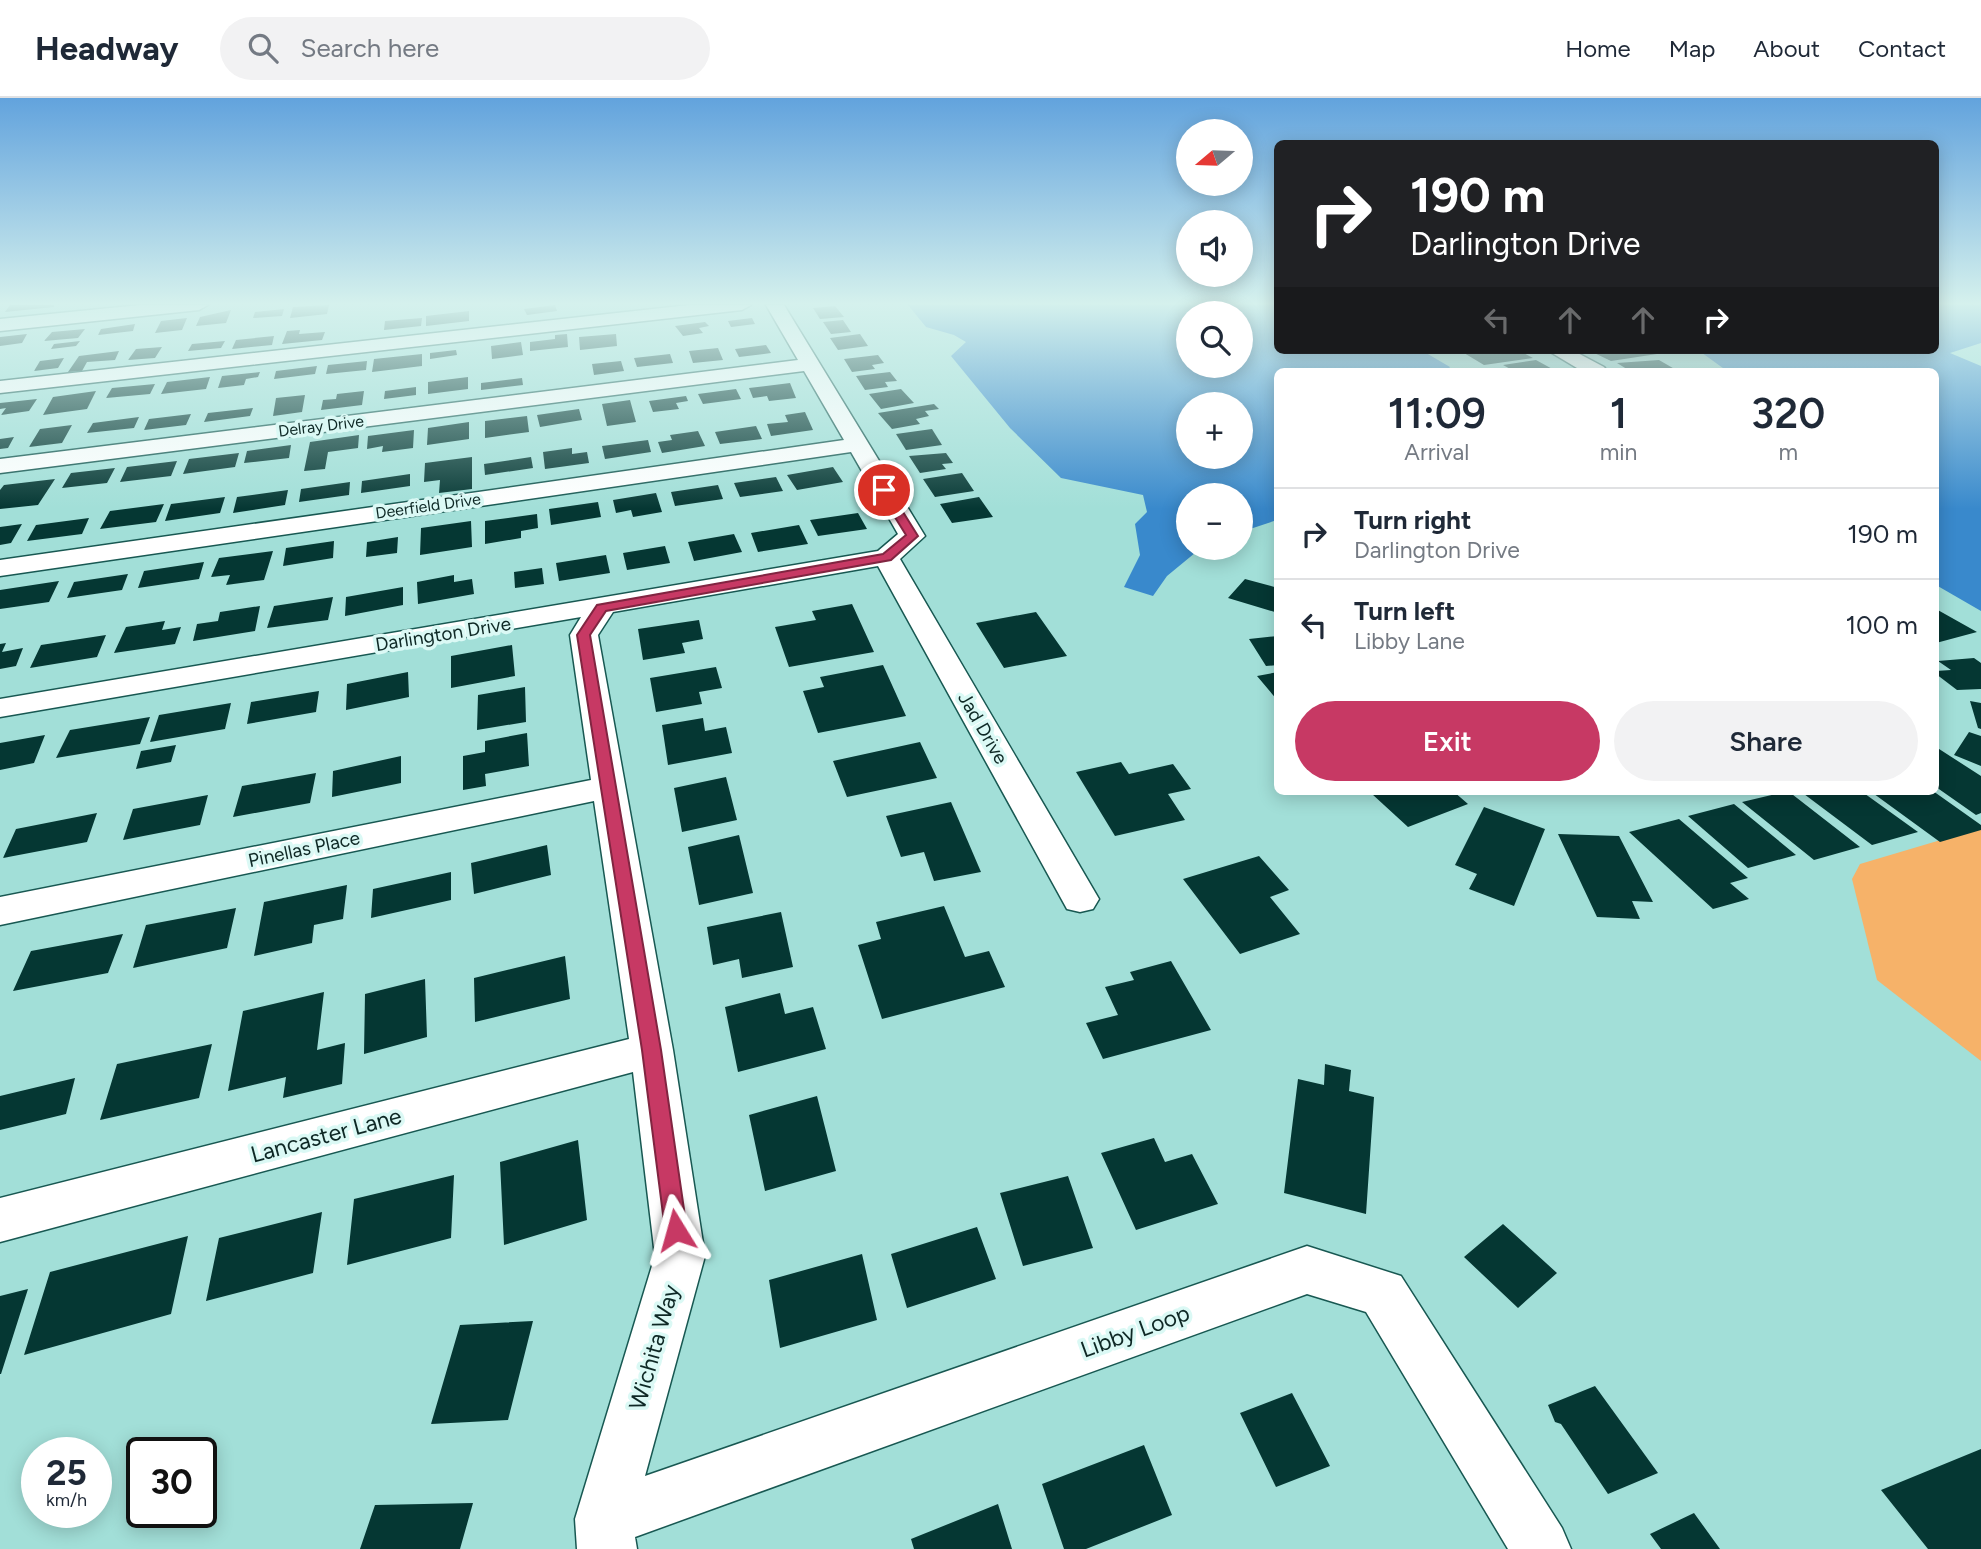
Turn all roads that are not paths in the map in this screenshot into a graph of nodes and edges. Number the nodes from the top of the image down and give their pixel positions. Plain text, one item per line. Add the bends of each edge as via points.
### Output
1 (131, 373) edge
2 (746, 373) edge
3 (813, 373) edge
4 (0, 387) edge
5 (855, 444) junction
6 (0, 466) edge
7 (887, 557) junction
8 (0, 568) edge
9 (601, 608) junction
10 (0, 708) edge
11 (609, 787) junction
12 (1080, 899) dead end
13 (0, 911) edge
14 (652, 1050) junction
15 (0, 1220) edge
16 (605, 1534) edge
17 (1542, 1549) edge

1 - 4 street
2 - 6 street, Delray Drive
3 - 5 street
5 - 7 street via 912,536
5 - 8 street, Deerfield Drive
7 - 9 street, Darlington Drive
7 - 12 street, Jad Drive
9 - 10 street, Darlington Drive
9 - 11 street, Wichita Way via 584,635
11 - 13 street, Pinellas Place
11 - 14 street, Wichita Way
14 - 15 street, Lancaster Lane
14 - 16 street, Wichita Way via 680,1256
16 - 17 street, Libby Loop via 1307,1270 1383,1293

